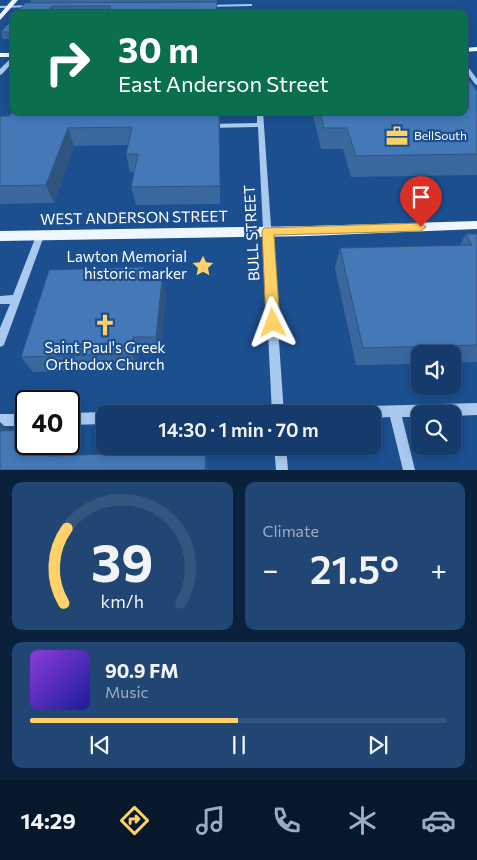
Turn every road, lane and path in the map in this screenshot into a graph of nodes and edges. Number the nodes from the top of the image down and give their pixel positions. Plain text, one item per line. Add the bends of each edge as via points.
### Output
1 (15, 0) edge
2 (250, 2) edge
3 (0, 6) edge
4 (10, 6) junction
5 (41, 6) edge
6 (201, 6) edge
7 (0, 18) edge
8 (10, 61) edge
9 (468, 71) edge
10 (0, 73) edge
11 (477, 83) edge
12 (260, 115) edge
13 (261, 124) junction
14 (199, 126) edge
15 (477, 226) edge
16 (268, 231) junction
17 (0, 236) edge
18 (40, 236) junction
19 (16, 299) junction
20 (0, 300) edge
21 (0, 342) edge
22 (278, 405) edge
23 (477, 409) edge
24 (381, 411) edge
25 (394, 411) junction
26 (96, 418) edge
27 (80, 419) edge
28 (0, 420) edge
29 (15, 420) edge
30 (281, 455) edge
31 (282, 470) edge
32 (409, 470) edge

1 - 4 main road
2 - 6 street
3 - 4 street
4 - 5 street
4 - 7 main road
8 - 10 street
9 - 11 street
12 - 13 street, BULL STREET
13 - 14 street
13 - 16 street, BULL STREET
15 - 16 main road, WEST ANDERSON STREET
16 - 18 main road, WEST ANDERSON STREET
16 - 22 street, BULL STREET
17 - 18 main road, WEST ANDERSON STREET
18 - 19 street
19 - 20 street
19 - 21 street
23 - 25 street
24 - 25 street
25 - 32 street
26 - 27 street
28 - 29 street
30 - 31 street

